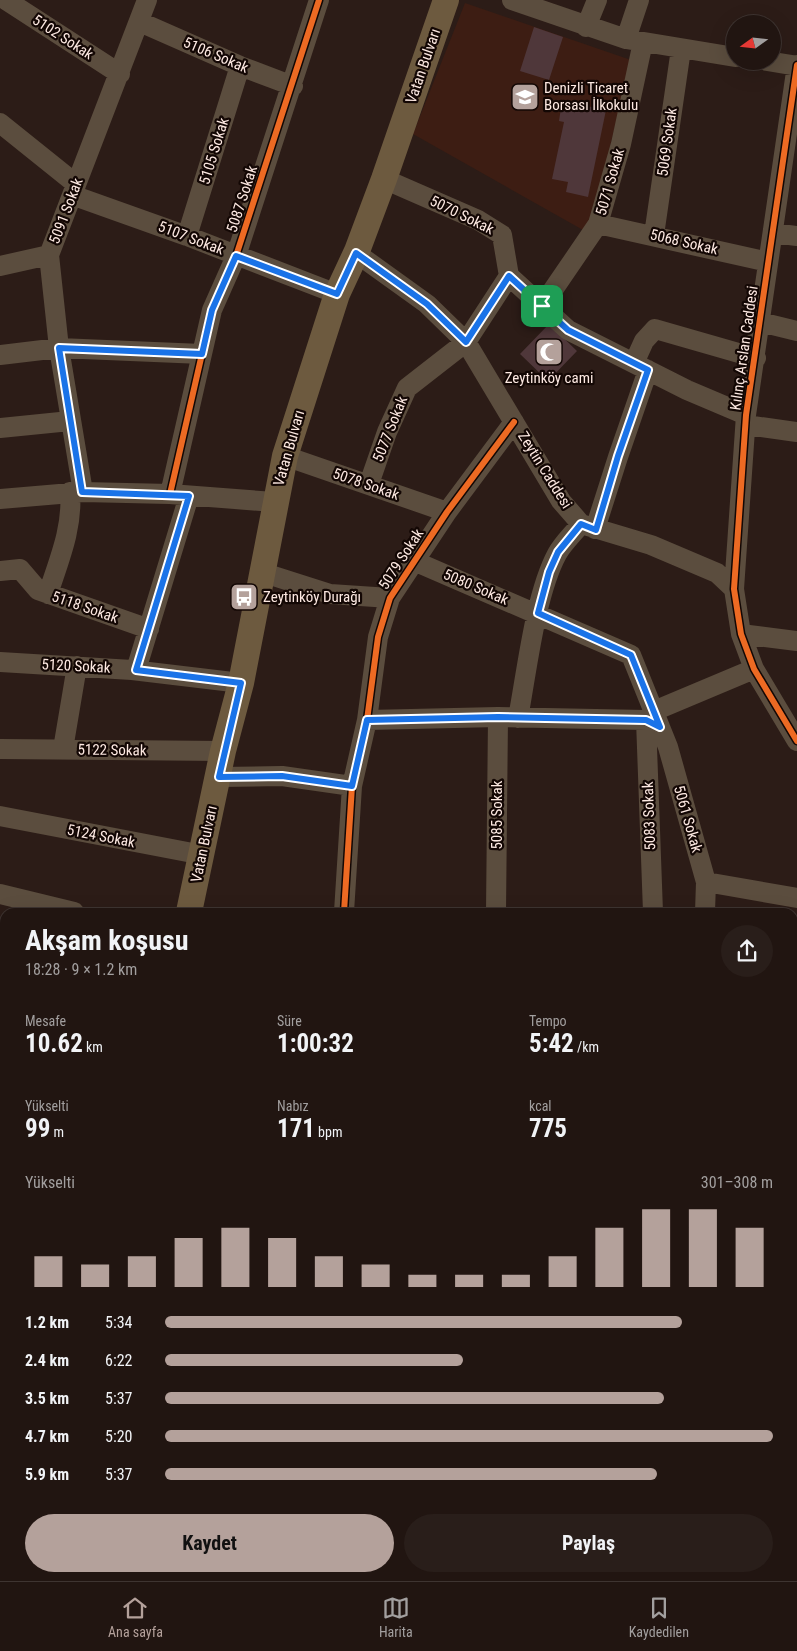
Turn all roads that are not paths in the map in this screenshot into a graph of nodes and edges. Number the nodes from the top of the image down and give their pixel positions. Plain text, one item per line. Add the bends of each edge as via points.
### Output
1 (6, 0) edge
2 (147, 0) edge
3 (319, 0) edge
4 (446, 0) edge
5 (512, 0) edge
6 (597, 0) edge
7 (638, 0) edge
8 (140, 22) junction
9 (586, 27) junction
10 (634, 40) junction
11 (680, 49) junction
12 (726, 56) edge
13 (781, 63) edge
14 (797, 65) edge
15 (240, 66) junction
16 (120, 74) junction
17 (293, 86) junction
18 (0, 124) edge
19 (792, 137) edge
20 (384, 179) junction
21 (74, 190) junction
22 (598, 224) junction
23 (774, 233) junction
24 (654, 235) junction
25 (188, 236) junction
26 (797, 236) edge
27 (356, 253) junction
28 (49, 255) junction
29 (236, 256) junction
30 (4, 261) edge
31 (768, 262) junction
32 (509, 276) junction
33 (337, 294) junction
34 (542, 306) junction
35 (760, 322) junction
36 (797, 330) edge
37 (466, 342) junction
38 (59, 348) junction
39 (202, 354) junction
40 (0, 355) edge
41 (756, 358) junction
42 (641, 366) junction
43 (746, 420) junction
44 (70, 421) junction
45 (514, 422) junction
46 (0, 428) edge
47 (797, 432) edge
48 (285, 456) junction
49 (369, 484) junction
50 (76, 492) junction
51 (180, 495) junction
52 (0, 499) edge
53 (274, 502) junction
54 (446, 512) junction
55 (588, 527) junction
56 (414, 561) junction
57 (0, 571) edge
58 (261, 572) junction
59 (734, 589) junction
60 (48, 594) junction
61 (390, 598) junction
62 (538, 613) junction
63 (149, 629) junction
64 (741, 634) junction
65 (797, 641) edge
66 (0, 662) edge
67 (76, 666) junction
68 (754, 669) junction
69 (136, 670) junction
70 (241, 683) junction
71 (498, 717) junction
72 (518, 718) junction
73 (367, 720) junction
74 (653, 720) junction
75 (797, 740) edge
76 (0, 749) edge
77 (63, 749) junction
78 (223, 752) junction
79 (219, 777) junction
80 (352, 786) junction
81 (0, 816) edge
82 (203, 854) junction
83 (706, 882) junction
84 (0, 894) edge
85 (797, 898) edge
86 (58, 908) edge
87 (190, 908) edge
88 (344, 908) edge
89 (496, 908) edge
90 (653, 908) edge
91 (705, 908) edge

1 - 16 street, 5102 Sokak
2 - 8 street, 5091 Sokak
3 - 17 street, 5087 Sokak
4 - 20 main road, Vatan Bulvarı
5 - 9 street
6 - 9 street
7 - 10 street, 5071 Sokak
8 - 15 street, 5106 Sokak
8 - 16 street, 5091 Sokak
9 - 10 street
10 - 11 street
10 - 22 street, 5071 Sokak via 621,144
11 - 12 street
11 - 24 street, 5069 Sokak
13 - 14 street
14 - 19 street, Kılınç Arslan Caddesi
15 - 17 street, 5106 Sokak
15 - 25 street, 5105 Sokak
16 - 21 street, 5091 Sokak
17 - 29 street, 5087 Sokak
18 - 21 street, 5107 Sokak
19 - 23 street, Kılınç Arslan Caddesi
20 - 27 main road, Vatan Bulvarı
20 - 32 street, 5070 Sokak via 478,220 502,235
21 - 25 street, 5107 Sokak
21 - 28 street, 5091 Sokak
22 - 24 street, 5068 Sokak
22 - 34 street, 5071 Sokak
23 - 26 street
23 - 31 street, Kılınç Arslan Caddesi
24 - 31 street, 5068 Sokak
25 - 29 street, 5107 Sokak
27 - 33 main road, Vatan Bulvarı
27 - 37 street, Zeytin Caddesi via 427,304
28 - 30 street
28 - 38 street, 5091 Sokak
29 - 33 street, 5107 Sokak
29 - 39 street, 5087 Sokak via 212,310
31 - 35 street, Kılınç Arslan Caddesi
32 - 34 street
32 - 37 street, 5077 Sokak
33 - 48 main road, Vatan Bulvarı
34 - 42 street via 568,330
35 - 36 street
35 - 41 street, Kılınç Arslan Caddesi
37 - 45 street, Zeytin Caddesi
37 - 49 street, 5077 Sokak via 407,388
38 - 39 street
38 - 40 street
38 - 44 street, 5091 Sokak
39 - 51 street, 5087 Sokak
41 - 42 street via 655,329 644,341
41 - 43 street, Kılınç Arslan Caddesi
42 - 43 street
42 - 55 street via 618,456
43 - 47 street
43 - 59 street, Kılınç Arslan Caddesi
44 - 46 street
44 - 50 street, 5091 Sokak
45 - 54 street, 5079 Sokak
45 - 55 street, Zeytin Caddesi via 561,501
48 - 49 street, 5078 Sokak
48 - 53 main road, Vatan Bulvarı
49 - 54 street, 5078 Sokak
50 - 51 street
50 - 52 street
50 - 60 street, 5091 Sokak
51 - 53 street
51 - 63 street, 5087 Sokak
53 - 58 main road, Vatan Bulvarı
54 - 56 street, 5079 Sokak
55 - 59 street via 651,546 717,573
55 - 62 street via 558,552
56 - 61 street, 5079 Sokak
56 - 62 street, 5080 Sokak
57 - 60 street, 5118 Sokak via 20,569 38,590
58 - 61 street via 330,594
58 - 70 main road, Vatan Bulvarı
59 - 64 street, Kılınç Arslan Caddesi
60 - 63 street, 5118 Sokak
61 - 73 street, 5079 Sokak via 378,637
62 - 72 street
62 - 74 street, 5061 Sokak via 631,655
63 - 69 street, 5087 Sokak
64 - 65 street
64 - 68 street, Kılınç Arslan Caddesi
66 - 67 street, 5120 Sokak
67 - 69 street, 5120 Sokak
67 - 77 street
68 - 74 street
68 - 75 street, Kılınç Arslan Caddesi
69 - 70 street, 5120 Sokak
70 - 78 main road, Vatan Bulvarı
71 - 72 street
71 - 73 street
71 - 89 street, 5085 Sokak
72 - 74 street
73 - 80 street, 5079 Sokak
74 - 83 street, 5061 Sokak via 668,748
74 - 90 street, 5083 Sokak
76 - 77 street, 5122 Sokak
77 - 78 street, 5122 Sokak
78 - 79 main road, Vatan Bulvarı
79 - 80 street via 282,776
79 - 82 main road, Vatan Bulvarı
80 - 88 street, 5079 Sokak
81 - 82 street, 5124 Sokak
82 - 87 main road, Vatan Bulvarı
83 - 85 street
83 - 91 street, 5061 Sokak
84 - 86 street

